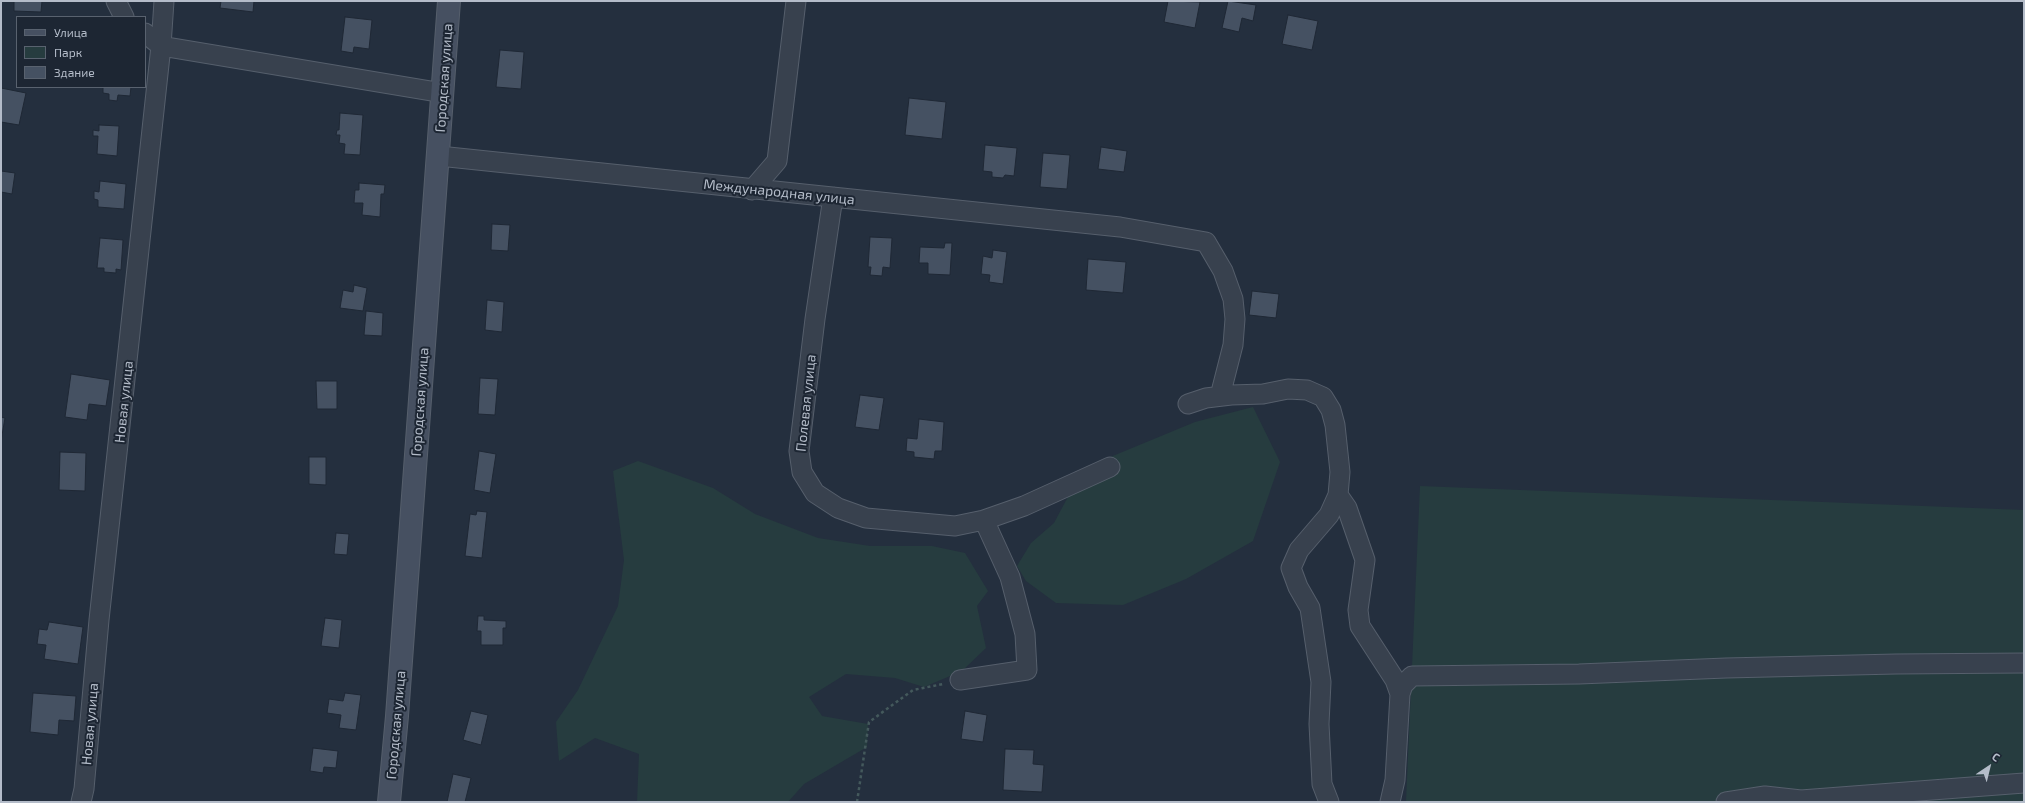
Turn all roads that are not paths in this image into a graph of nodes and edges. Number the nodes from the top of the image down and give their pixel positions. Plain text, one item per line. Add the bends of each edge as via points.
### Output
1 (116, 1) edge
2 (164, 1) edge
3 (449, 1) edge
4 (796, 1) edge
5 (124, 16) edge
6 (146, 34) edge
7 (161, 46) junction
8 (442, 94) junction
9 (439, 156) junction
10 (752, 190) junction
11 (833, 197) junction
12 (1220, 396) junction
13 (1188, 404) dead end
14 (1110, 467) dead end
15 (1338, 495) junction
16 (984, 520) junction
17 (2024, 663) edge
18 (960, 680) road end
19 (1400, 694) junction
20 (2024, 783) edge
21 (81, 802) edge
22 (389, 802) edge
23 (1329, 802) edge
24 (1390, 802) edge
25 (1726, 802) edge

1 - 5 street
2 - 7 street, Новая улица
3 - 8 main road, Городская улица
4 - 10 street via 777,161
6 - 7 street
7 - 8 street
7 - 21 street, Новая улица
8 - 9 main road, Городская улица
9 - 10 street, Международная улица
9 - 22 main road, Городская улица
10 - 11 street, Международная улица
11 - 12 street, Международная улица via 1120,227 1206,242 1223,271 1233,299 1235,319 1233,344
11 - 16 street, Полевая улица via 799,451 802,472 815,493 838,508 866,518 955,526
12 - 13 street
12 - 15 street via 1263,394 1288,389 1307,390 1323,397 1331,410 1335,425 1340,472
14 - 16 street, Полевая улица via 1024,506
15 - 19 street via 1346,508 1365,560 1358,610 1360,626 1395,680
15 - 23 street via 1328,515 1299,550 1291,568 1310,608 1321,682 1319,724 1322,784
16 - 18 street via 1010,577 1026,634 1027,670
17 - 19 street via 1880,664 1580,674 1412,676 1403,685
19 - 24 street via 1395,780
20 - 25 street via 1800,800 1765,796

